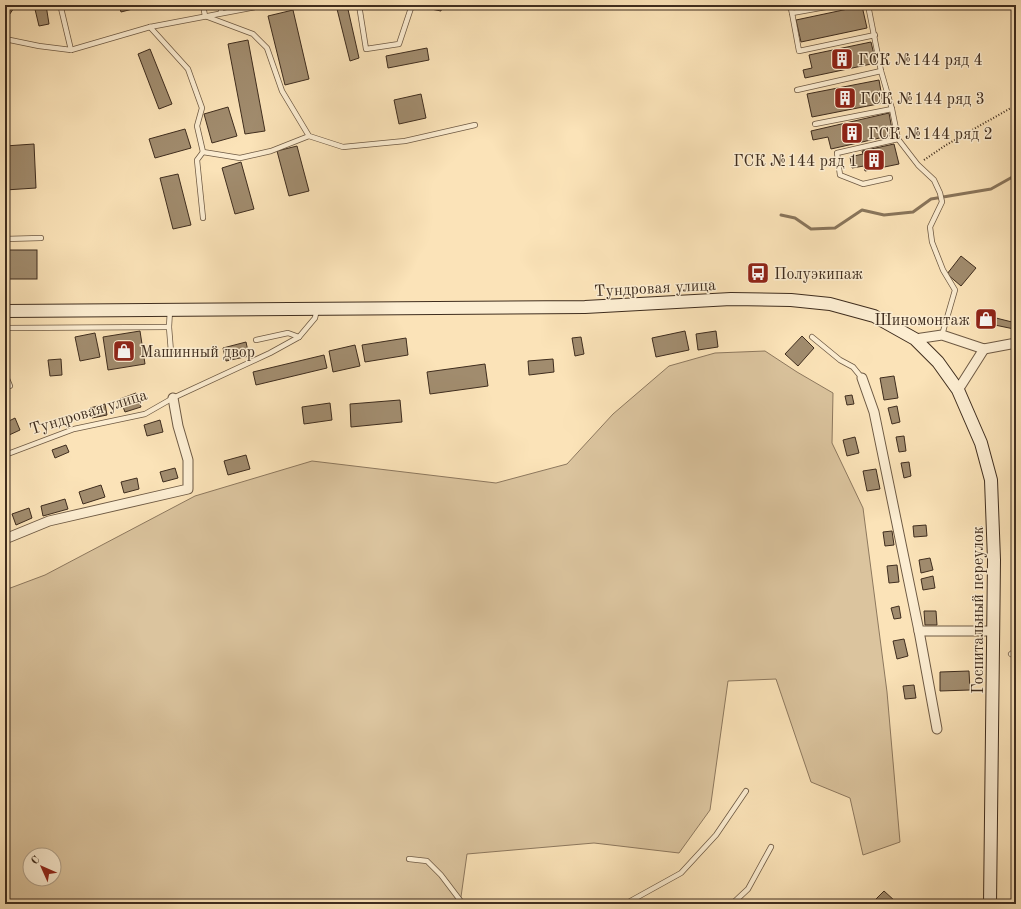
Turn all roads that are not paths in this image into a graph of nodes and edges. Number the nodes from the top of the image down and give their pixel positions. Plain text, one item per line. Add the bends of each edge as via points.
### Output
1 (203, 5) edge
2 (221, 5) edge
3 (266, 5) edge
4 (359, 5) edge
5 (412, 5) edge
6 (790, 5) edge
7 (837, 5) edge
8 (868, 5) edge
9 (62, 6) edge
10 (221, 13) junction
11 (792, 13) junction
12 (205, 16) junction
13 (150, 27) junction
14 (875, 35) junction
15 (5, 39) edge
16 (71, 50) junction
17 (881, 70) junction
18 (797, 90) dead end
19 (892, 109) junction
20 (815, 124) dead end
21 (476, 125) dead end
22 (309, 136) junction
23 (898, 139) junction
24 (203, 152) junction
25 (890, 178) dead end
26 (203, 218) dead end
27 (41, 238) dead end
28 (5, 240) edge
29 (317, 309) junction
30 (170, 310) junction
31 (5, 311) edge
32 (169, 327) junction
33 (5, 328) edge
34 (942, 335) junction
35 (299, 337) junction
36 (812, 338) dead end
37 (915, 339) junction
38 (256, 340) dead end
39 (1016, 343) edge
40 (984, 349) junction
41 (171, 352) dead end
42 (5, 374) edge
43 (862, 378) joint
44 (10, 386) dead end
45 (958, 390) junction
46 (174, 398) junction
47 (5, 455) edge
48 (5, 539) edge
49 (919, 631) junction
50 (994, 631) junction
51 (1016, 650) edge
52 (1011, 654) dead end
53 (937, 729) dead end
54 (746, 791) dead end
55 (771, 847) dead end
56 (409, 859) dead end
57 (463, 904) edge
58 (625, 904) edge
59 (732, 904) edge
60 (990, 904) edge

1 - 12 lane
2 - 10 lane
3 - 10 lane
4 - 5 lane via 366,49 399,44
6 - 11 lane
7 - 11 lane
8 - 14 lane
9 - 16 lane
10 - 12 lane
11 - 14 lane via 799,51
12 - 13 lane
12 - 22 lane via 253,34 267,48 282,91
13 - 16 lane
13 - 24 lane via 188,69 202,108 197,126
14 - 17 lane
15 - 16 lane
17 - 18 lane
17 - 19 lane
19 - 20 lane
19 - 23 lane
21 - 22 lane via 405,142 344,147
22 - 24 lane via 271,151 240,158
23 - 25 lane via 837,153 840,175 864,184
23 - 34 lane via 934,180 940,193 942,202 930,228 932,242 943,270 956,290
24 - 26 lane via 197,160
27 - 28 lane
29 - 30 main road, Тундровая улица
29 - 35 lane, Тундровая улица via 315,318
29 - 37 main road, Тундровая улица via 585,307 731,299 792,300 830,304 874,316
30 - 31 main road, Тундровая улица
30 - 32 lane
32 - 33 lane
32 - 41 lane
34 - 37 street
34 - 40 street
35 - 38 lane via 288,333
35 - 46 lane, Тундровая улица
36 - 43 lane via 853,367
37 - 45 main road, Госпитальный переулок via 938,362
39 - 40 street
40 - 45 street
42 - 44 lane
43 - 49 street via 874,412
45 - 50 main road, Госпитальный переулок via 982,443 991,480
46 - 47 lane, Тундровая улица via 145,414 74,429
46 - 48 street via 178,426 188,460 188,489 49,521
49 - 50 street
49 - 53 street
50 - 60 main road, Госпитальный переулок
51 - 52 lane
54 - 58 lane via 716,835 681,873
55 - 59 lane via 748,889
56 - 57 lane via 427,861

